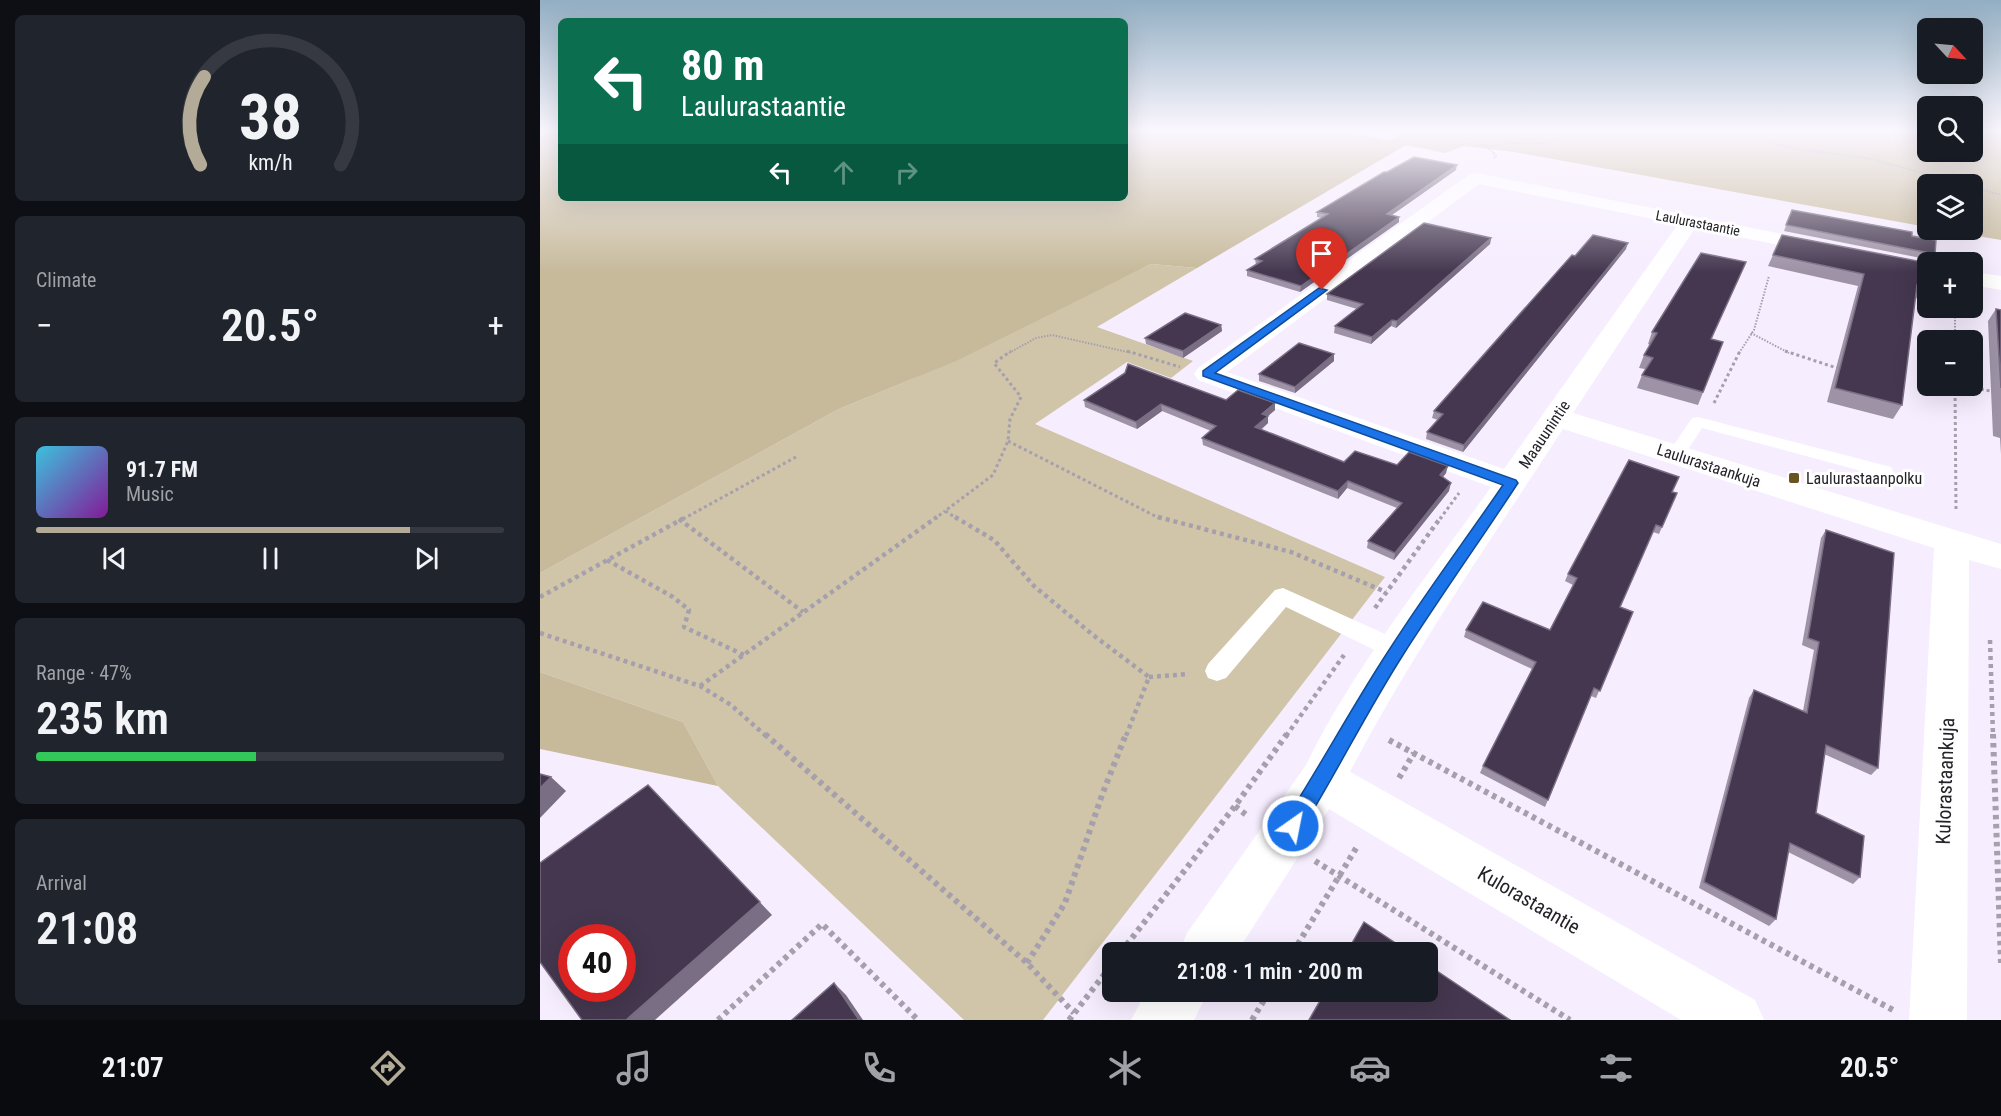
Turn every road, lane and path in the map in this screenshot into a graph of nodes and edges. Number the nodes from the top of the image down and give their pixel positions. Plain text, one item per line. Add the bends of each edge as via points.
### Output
1 (1476, 178) joint
2 (1983, 190) edge
3 (2001, 195) edge
4 (1690, 221) junction
5 (1848, 253) edge
6 (1769, 276) dead end
7 (1983, 280) edge
8 (2001, 283) edge
9 (1751, 333) junction
10 (1845, 370) edge
11 (1207, 374) junction
12 (1983, 390) edge
13 (2001, 393) edge
14 (1955, 396) edge
15 (1555, 417) junction
16 (1698, 422) junction
17 (1008, 441) junction
18 (1676, 455) junction
19 (796, 457) dead end
20 (1884, 471) dead end
21 (1511, 483) junction
22 (945, 511) junction
23 (679, 519) junction
24 (1952, 542) junction
25 (2001, 557) edge
26 (606, 560) junction
27 (1386, 592) dead end
28 (540, 597) edge
29 (803, 612) junction
30 (540, 633) edge
31 (1990, 635) dead end
32 (1397, 650) junction
33 (744, 655) junction
34 (1217, 671) joint
35 (1149, 677) junction
36 (700, 686) junction
37 (1313, 700) dead end
38 (1353, 722) junction
39 (1414, 753) junction
40 (1322, 780) junction
41 (1235, 806) dead end
42 (1378, 813) junction
43 (1283, 841) junction
44 (1339, 877) junction
45 (1213, 942) edge
46 (1299, 942) edge
47 (1027, 963) junction
48 (2001, 963) edge
49 (1102, 977) edge
50 (1173, 1002) edge
51 (1263, 1002) edge
52 (1074, 1013) junction
53 (1920, 1017) edge
54 (718, 1020) edge
55 (918, 1020) edge
56 (1069, 1020) edge
57 (1160, 1020) edge
58 (1252, 1020) edge
59 (1570, 1020) edge
60 (1735, 1020) edge

1 - 4 street, Laulurastaantie
1 - 11 street
2 - 3 path
4 - 5 street, Laulurastaantie
4 - 15 street, Maauunintie
6 - 9 path
7 - 8 street
9 - 10 path via 1802,360
9 - 16 path via 1720,395
11 - 17 path via 1067,336 1043,335 994,363 1021,396 1010,419
11 - 21 street
12 - 13 path
14 - 24 path via 1956,528
15 - 18 street, Laulurastaankuja
15 - 21 street, Maauunintie
16 - 18 lane
16 - 20 lane
17 - 22 path via 993,475
17 - 27 path via 1162,519 1291,552
18 - 24 street, Laulurastaankuja
19 - 23 path
21 - 32 street, Maauunintie
22 - 29 path
22 - 35 path via 994,540 1034,586
23 - 26 path
23 - 29 path
24 - 25 street, Laulurastaankuja
24 - 53 street, Kulorastaankuja
26 - 28 path
26 - 33 path via 689,610 684,627
29 - 33 path
30 - 36 path
31 - 48 path
32 - 34 lane via 1283,596
32 - 38 street, Maauunintie
33 - 36 path
34 - 35 path
35 - 47 path via 1065,903
36 - 47 path via 731,705
37 - 38 path
38 - 39 path
38 - 40 street, Maauunintie
39 - 42 path
39 - 53 path
40 - 42 street, Kulorastaantie
40 - 43 street, Maauunintie
41 - 43 path
42 - 44 path
42 - 60 street, Kulorastaantie
43 - 44 path
43 - 45 street, Maauunintie
44 - 46 path
44 - 59 path
47 - 52 path
49 - 52 path
50 - 57 street
51 - 58 path
52 - 56 path
54 - 55 path via 822,924

